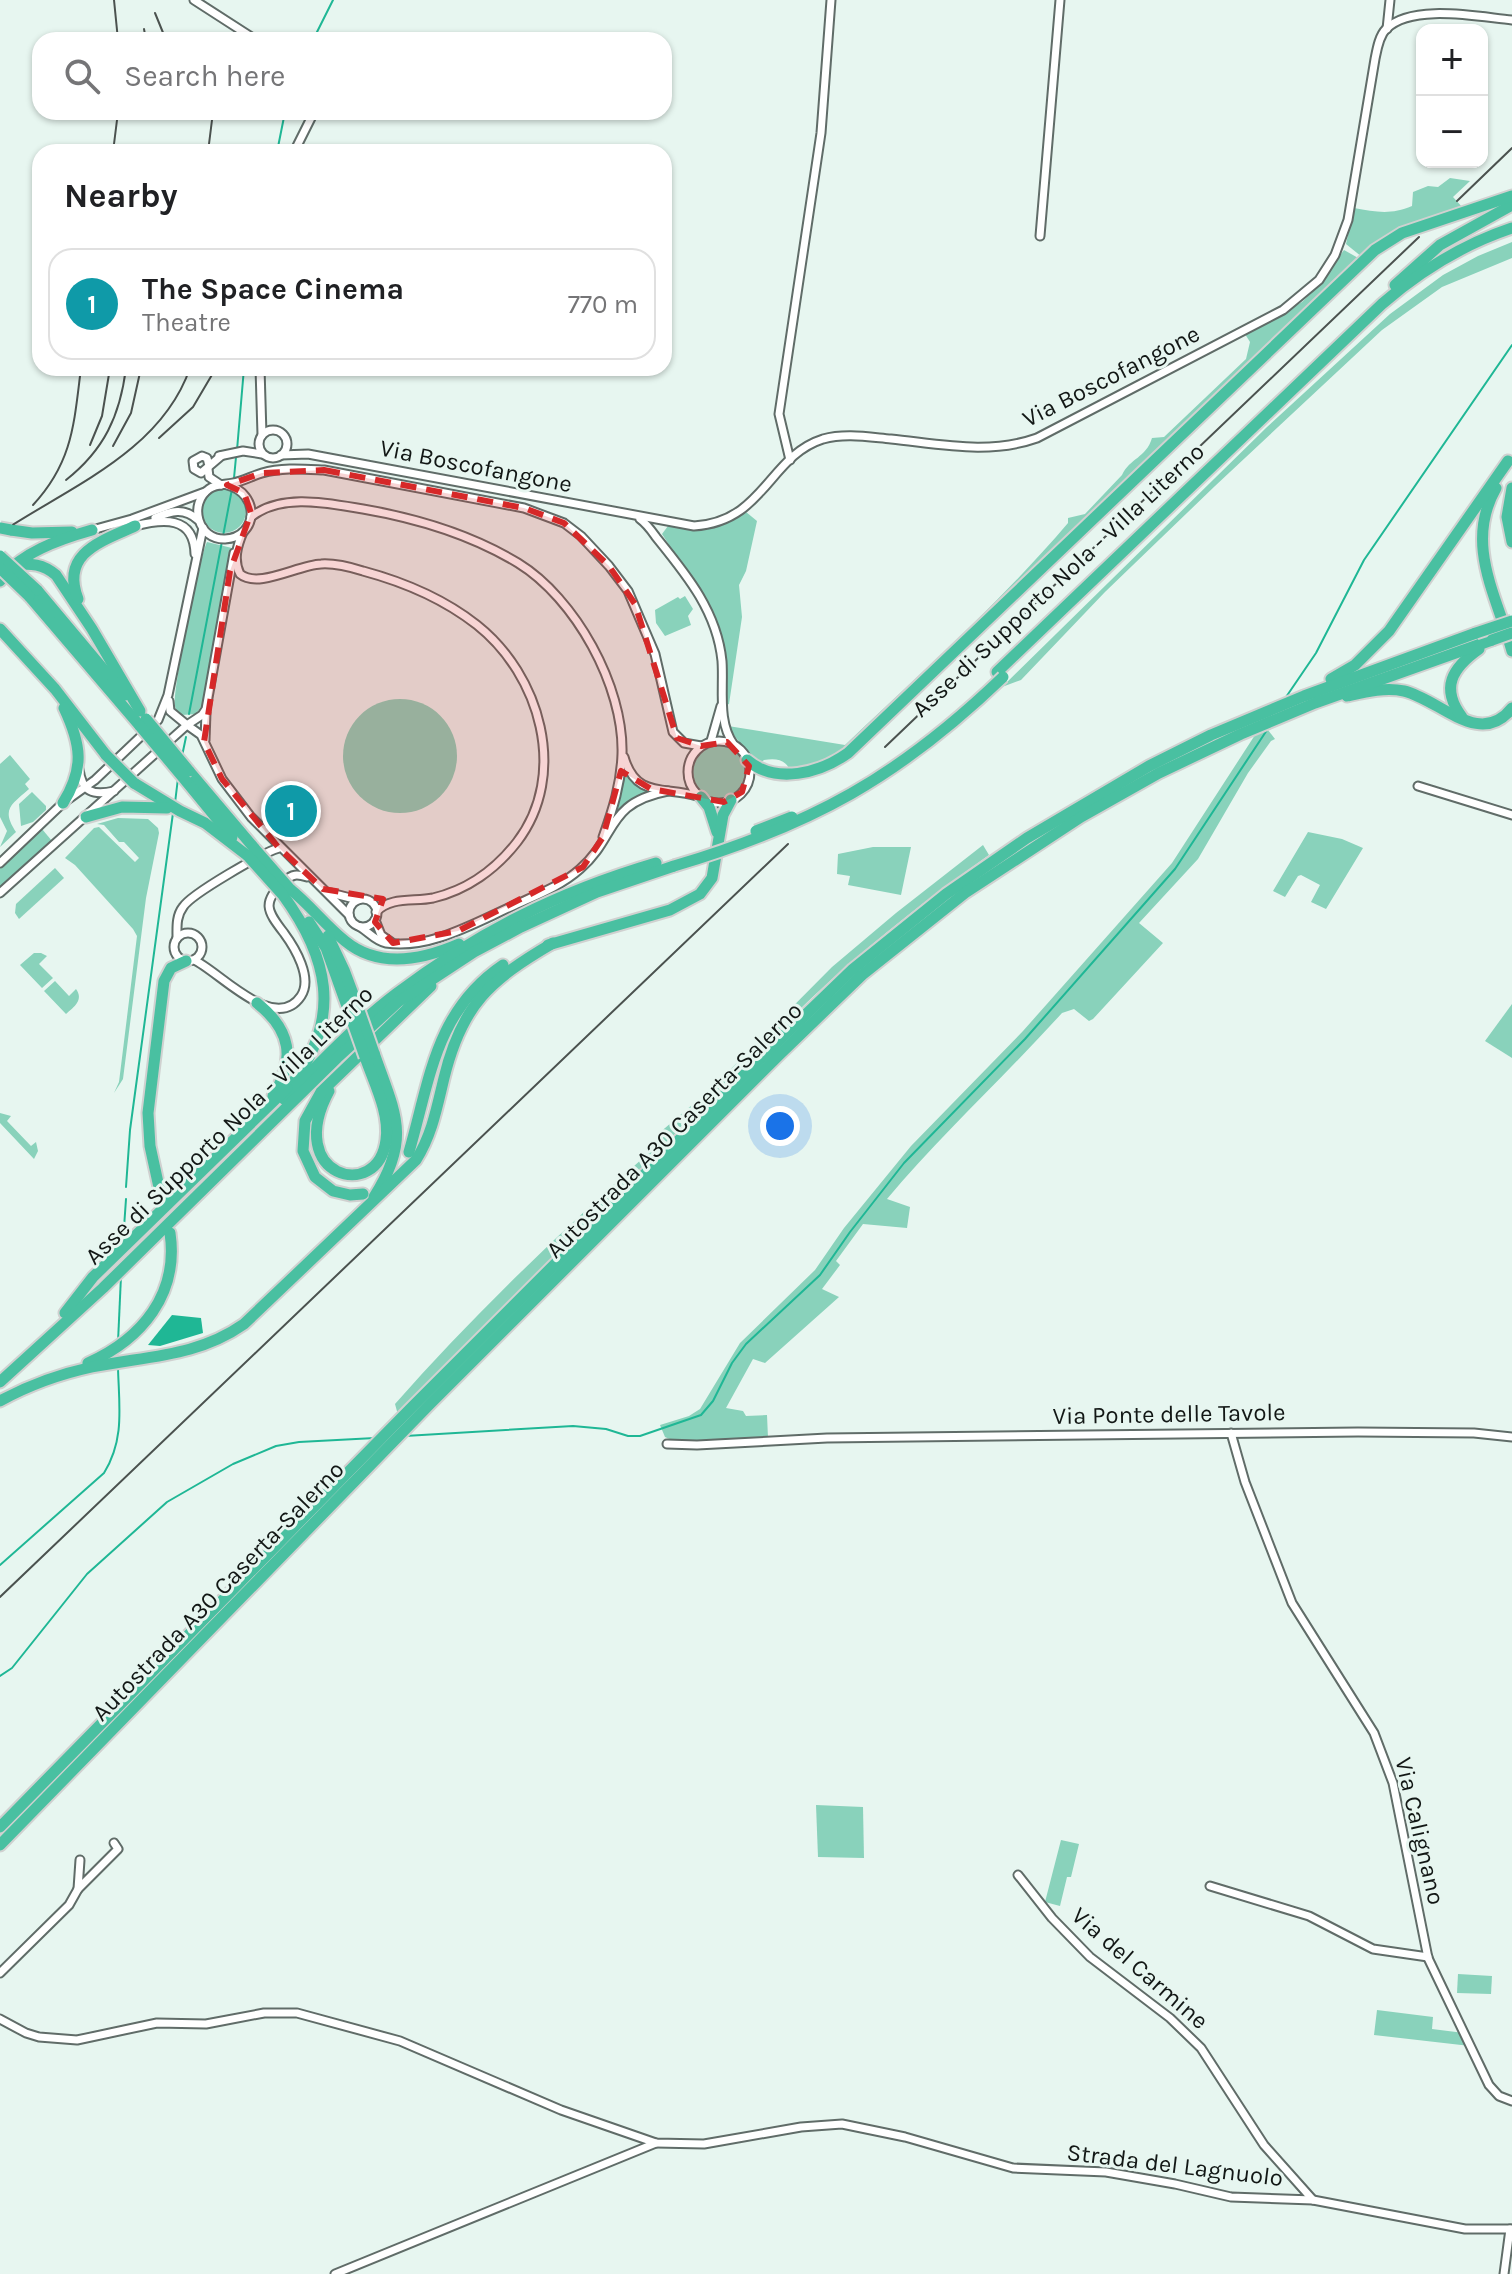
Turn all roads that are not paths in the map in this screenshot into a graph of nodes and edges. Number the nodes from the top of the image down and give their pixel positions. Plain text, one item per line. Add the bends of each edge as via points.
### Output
1 (194, 0) edge
2 (831, 0) edge
3 (1060, 0) edge
4 (1390, 0) edge
5 (1512, 20) edge
6 (1387, 29) junction
7 (244, 32) edge
8 (311, 120) edge
9 (298, 144) edge
10 (1512, 196) edge
11 (1512, 205) edge
12 (1512, 228) edge
13 (1512, 235) edge
14 (1040, 236) dead end
15 (1317, 365) junction
16 (260, 376) edge
17 (262, 407) junction
18 (273, 430) junction
19 (785, 436) junction
20 (261, 437) junction
21 (286, 442) junction
22 (243, 451) junction
23 (801, 451) junction
24 (308, 454) junction
25 (264, 455) junction
26 (281, 455) junction
27 (222, 456) junction
28 (205, 457) junction
29 (790, 460) junction
30 (1511, 461) edge
31 (206, 469) junction
32 (224, 485) junction
33 (236, 485) junction
34 (1512, 488) edge
35 (206, 491) junction
36 (251, 517) junction
37 (636, 517) junction
38 (198, 520) junction
39 (656, 521) junction
40 (669, 523) junction
41 (135, 526) junction
42 (203, 528) junction
43 (6, 529) edge
44 (92, 530) junction
45 (244, 530) junction
46 (656, 530) junction
47 (239, 541) junction
48 (1512, 542) edge
49 (0, 556) edge
50 (15, 565) junction
51 (195, 566) junction
52 (0, 568) edge
53 (0, 581) edge
54 (33, 593) junction
55 (0, 620) edge
56 (1512, 621) edge
57 (0, 629) edge
58 (92, 629) junction
59 (1512, 633) edge
60 (1492, 640) junction
61 (19, 648) junction
62 (1512, 651) edge
63 (1000, 675) junction
64 (55, 689) junction
65 (723, 692) junction
66 (168, 695) junction
67 (1309, 696) junction
68 (1512, 708) edge
69 (206, 709) junction
70 (1270, 712) junction
71 (142, 719) junction
72 (1465, 721) junction
73 (187, 725) junction
74 (711, 741) junction
75 (204, 742) junction
76 (734, 745) junction
77 (701, 746) junction
78 (622, 751) junction
79 (747, 760) junction
80 (79, 767) junction
81 (1418, 786) dead end
82 (84, 788) junction
83 (114, 791) junction
84 (668, 791) junction
85 (701, 797) junction
86 (731, 800) junction
87 (63, 803) junction
88 (166, 805) junction
89 (1512, 815) edge
90 (86, 817) junction
91 (266, 833) junction
92 (718, 836) junction
93 (603, 837) junction
94 (279, 848) junction
95 (254, 854) junction
96 (673, 862) junction
97 (0, 863) edge
98 (311, 879) junction
99 (323, 889) junction
100 (286, 892) junction
101 (0, 893) edge
102 (360, 900) junction
103 (349, 915) junction
104 (376, 916) junction
105 (513, 918) junction
106 (360, 927) junction
107 (177, 938) junction
108 (393, 943) junction
109 (553, 943) junction
110 (474, 952) junction
111 (190, 960) junction
112 (257, 1003) junction
113 (369, 1055) junction
114 (340, 1075) junction
115 (268, 1111) junction
116 (409, 1152) dead end
117 (363, 1194) dead end
118 (162, 1201) dead end
119 (367, 1207) junction
120 (170, 1233) dead end
121 (140, 1242) junction
122 (104, 1277) junction
123 (107, 1359) junction
124 (0, 1372) edge
125 (0, 1382) edge
126 (0, 1401) edge
127 (1231, 1433) junction
128 (1512, 1437) edge
129 (667, 1444) dead end
130 (0, 1827) edge
131 (114, 1843) dead end
132 (0, 1845) edge
133 (80, 1860) dead end
134 (1018, 1875) dead end
135 (1210, 1886) dead end
136 (78, 1889) junction
137 (1428, 1957) junction
138 (0, 1973) edge
139 (0, 2019) edge
140 (1512, 2101) edge
141 (656, 2143) junction
142 (1313, 2200) junction
143 (1511, 2229) edge
144 (335, 2274) edge
145 (1504, 2274) edge

1 - 7 street
2 - 19 street via 823,120 779,408
3 - 14 street
4 - 6 street, Via Boscofangone
5 - 6 street via 1431,13
6 - 23 street, Via Boscofangone via 1378,45 1342,239 1328,268 1295,302 1020,444 990,448 841,436
8 - 9 street
10 - 79 highway via 1402,233 1375,250 848,753 825,767 796,774 766,771
11 - 15 highway via 1429,254
12 - 15 highway, Asse di Supporto Nola - Villa Literno via 1456,252 1416,278
13 - 63 highway, Asse di Supporto Nola - Villa Literno via 1436,272 1386,310
15 - 63 highway, Asse di Supporto Nola - Villa Literno
16 - 17 street
17 - 18 street, Via Boscofangone
17 - 20 street
18 - 20 street, Via Boscofangone
18 - 21 street, Via Boscofangone
19 - 23 street
19 - 29 street
20 - 22 street, Via Boscofangone
20 - 25 street
21 - 24 street, Via Boscofangone
21 - 26 street
22 - 25 street, Via Boscofangone
22 - 27 street, Via Boscofangone
23 - 29 street, Via Boscofangone
24 - 26 street, Via Boscofangone
24 - 37 street, Via Boscofangone
25 - 26 street, Via Boscofangone
27 - 28 street, Via Boscofangone
27 - 31 street, Via Boscofangone
28 - 31 street
28 - 31 street via 193,461 194,469
29 - 40 street, Via Boscofangone via 750,504 727,519 703,526
30 - 62 highway via 1485,516 1483,561
30 - 67 highway via 1389,631 1355,665
31 - 32 street
31 - 35 street
32 - 33 street
32 - 35 street
33 - 36 street via 249,501
33 - 77 street via 273,470 324,470 524,508 564,523 628,591 655,654 673,732 684,743
34 - 48 highway via 1507,517
35 - 38 street
35 - 44 street
36 - 45 street
36 - 78 street via 269,507 302,502 353,508 426,524 517,562 554,593 587,638 613,696
37 - 39 street, Via Boscofangone
37 - 46 street
38 - 41 street via 176,511
38 - 42 street
39 - 40 street, Via Boscofangone
39 - 46 street
40 - 46 street
41 - 51 street via 158,520 184,527 193,541
41 - 58 highway via 92,546 78,563 75,590
42 - 45 street via 223,538
42 - 51 street
43 - 44 highway
44 - 50 highway
45 - 47 street
46 - 65 street via 709,612 719,643
47 - 69 street
47 - 104 street via 237,569 250,580 298,567 339,565 406,585 448,605 480,627 503,652 534,705 544,769 518,841 495,866 466,885 435,898 392,901
49 - 54 highway, bridge
50 - 53 highway
50 - 58 highway via 48,568
51 - 66 street
52 - 54 highway, bridge
54 - 71 highway
55 - 61 highway
56 - 67 highway, bridge
57 - 61 highway
58 - 71 highway
59 - 60 highway, bridge
60 - 67 highway
60 - 72 highway via 1453,674 1452,701
61 - 64 highway
63 - 96 highway, Asse di Supporto Nola - Villa Literno, bridge via 857,784 770,826
64 - 80 highway via 76,737
64 - 88 highway, bridge via 106,755
65 - 74 street
65 - 76 street via 725,729
66 - 73 street via 170,711
66 - 82 street via 158,720
67 - 70 highway
67 - 72 highway via 1398,690 1428,699
68 - 72 highway via 1489,724
69 - 73 street
69 - 75 street
70 - 130 highway, Autostrada A30 Caserta-Salerno via 1149,766 1049,823 946,894 853,969
70 - 132 highway, Autostrada A30 Caserta-Salerno via 1241,734 1159,773 1046,838 965,893 862,975 430,1404
71 - 95 highway, bridge
73 - 75 street
73 - 83 street
74 - 76 street
74 - 77 street
75 - 91 street via 222,779
76 - 79 street
77 - 85 street via 688,771
78 - 84 street via 639,783
78 - 93 street via 617,797
79 - 86 street via 749,780
80 - 82 street
80 - 87 highway
81 - 89 street
82 - 83 street via 97,794
82 - 87 street
83 - 90 street
84 - 85 street
84 - 93 street via 632,803
85 - 86 street
85 - 92 highway
86 - 92 highway
87 - 97 street
88 - 90 highway via 122,807
88 - 95 highway
90 - 101 street
91 - 94 street
91 - 95 street via 265,844
92 - 109 highway via 712,878 691,901
93 - 108 street via 583,867 554,886 458,931
94 - 95 street
94 - 98 street
95 - 100 highway, bridge
95 - 107 street via 188,901 178,918
96 - 105 highway, Asse di Supporto Nola - Villa Literno via 598,881
96 - 110 highway, Asse di Supporto Nola - Villa Literno
98 - 99 street
98 - 112 street via 292,876 273,893 269,905 301,964 302,994 282,1008
99 - 102 street
99 - 103 street
100 - 105 highway via 356,949 392,960 440,952
100 - 113 highway, bridge via 329,938
100 - 115 highway via 316,948 325,984 321,1025 311,1053
102 - 103 street
102 - 104 street via 373,904
103 - 106 street
104 - 106 street
104 - 108 street via 381,935
105 - 115 highway, Asse di Supporto Nola - Villa Literno via 395,995
106 - 108 street via 377,940
107 - 111 street via 175,954
107 - 111 street via 185,933 198,937 202,949
109 - 116 highway via 499,968 455,1013 434,1059
109 - 119 highway via 506,972 472,1009 454,1045 423,1149
110 - 114 highway
110 - 121 highway, Asse di Supporto Nola - Villa Literno via 377,1020
111 - 112 street
111 - 118 highway via 171,968 164,981 150,1095 148,1129
112 - 115 highway via 281,1028 287,1047 282,1080
113 - 114 highway via 386,1119 386,1143 372,1168 356,1175 331,1169 315,1137 323,1103
113 - 119 highway via 396,1115 397,1139 389,1168
114 - 117 highway via 308,1112 303,1151 321,1183 342,1194
115 - 121 highway, Asse di Supporto Nola - Villa Literno
119 - 123 highway via 232,1332 191,1351
120 - 123 highway via 165,1290 147,1322
121 - 122 highway, Asse di Supporto Nola - Villa Literno
121 - 122 highway
122 - 124 highway, Asse di Supporto Nola - Villa Literno
122 - 125 highway, Asse di Supporto Nola - Villa Literno
123 - 126 highway
127 - 128 street, Via Ponte delle Tavole
127 - 129 street, Via Ponte delle Tavole
127 - 137 street, Via Calignano via 1292,1603 1374,1733 1385,1760
131 - 136 street via 118,1849 112,1858
133 - 136 street
134 - 142 street, Via del Carmine via 1090,1957 1201,2048 1264,2145
135 - 137 street via 1309,1916 1373,1949
136 - 138 street via 69,1905
137 - 140 street, Via Calignano via 1489,2085
139 - 141 street via 39,2037 77,2040 157,2023 206,2024 280,2011 307,2015 425,2050 561,2110
141 - 142 street, Strada del Lagnuolo via 704,2144 842,2124 1013,2168 1106,2172 1231,2197
141 - 144 street
142 - 143 street via 1465,2229
143 - 145 street

